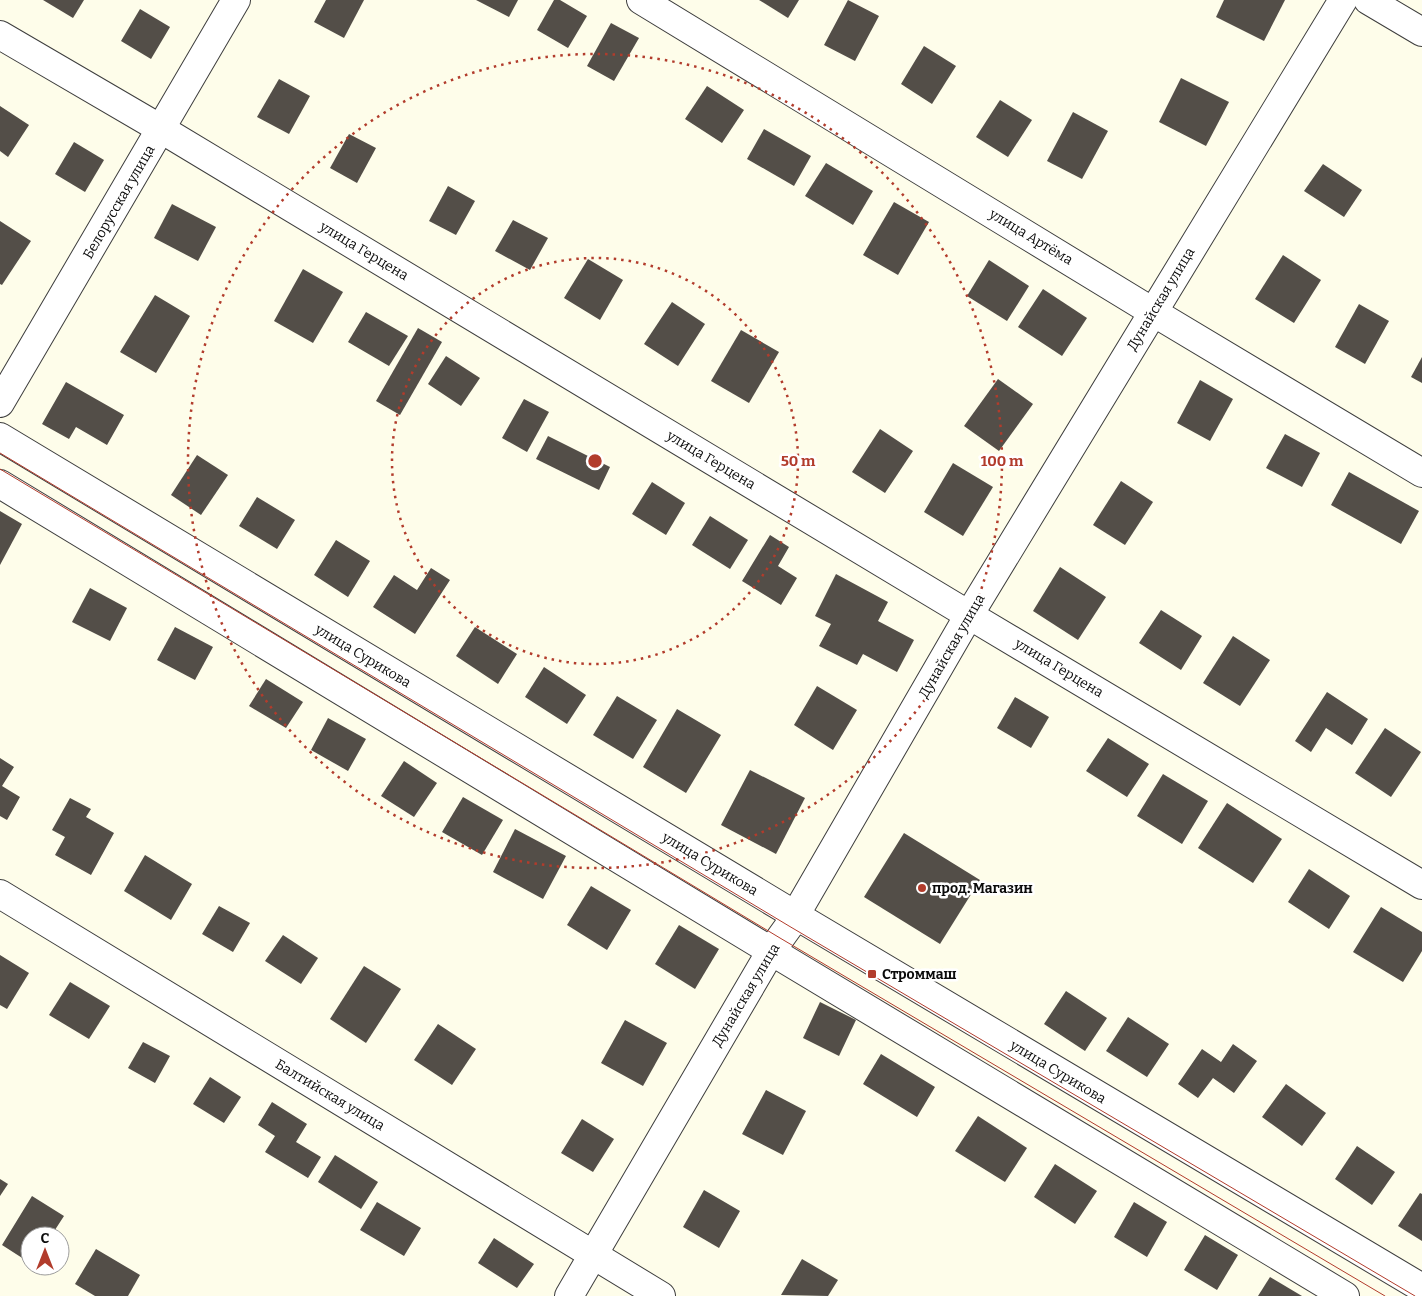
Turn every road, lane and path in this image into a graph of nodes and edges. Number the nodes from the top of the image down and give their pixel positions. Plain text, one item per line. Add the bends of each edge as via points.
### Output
1 (236, 0) edge
2 (641, 0) edge
3 (1342, 0) edge
4 (1368, 0) edge
5 (1422, 32) edge
6 (0, 35) edge
7 (161, 130) junction
8 (1153, 312) junction
9 (0, 403) edge
10 (0, 438) edge
11 (1422, 473) edge
12 (0, 484) edge
13 (969, 615) junction
14 (1422, 885) edge
15 (0, 894) edge
16 (795, 915) junction
17 (771, 951) junction
18 (593, 1255) junction
19 (1422, 1288) edge
20 (569, 1296) edge
21 (661, 1296) edge
22 (1345, 1296) edge

1 - 7 street, Белорусская улица
2 - 8 street, улица Артёма
3 - 8 street, Дунайская улица
4 - 5 street
6 - 7 street, улица Герцена
7 - 9 street, Белорусская улица
7 - 13 street, улица Герцена
8 - 11 street, улица Артёма
8 - 13 street, Дунайская улица
10 - 16 street, улица Сурикова
12 - 17 street
13 - 14 street, улица Герцена
13 - 16 street, Дунайская улица
15 - 18 street, Балтийская улица
16 - 17 street, Дунайская улица
16 - 19 street, улица Сурикова
17 - 18 street, Дунайская улица
17 - 22 street
18 - 20 street, Дунайская улица
18 - 21 street, Балтийская улица

